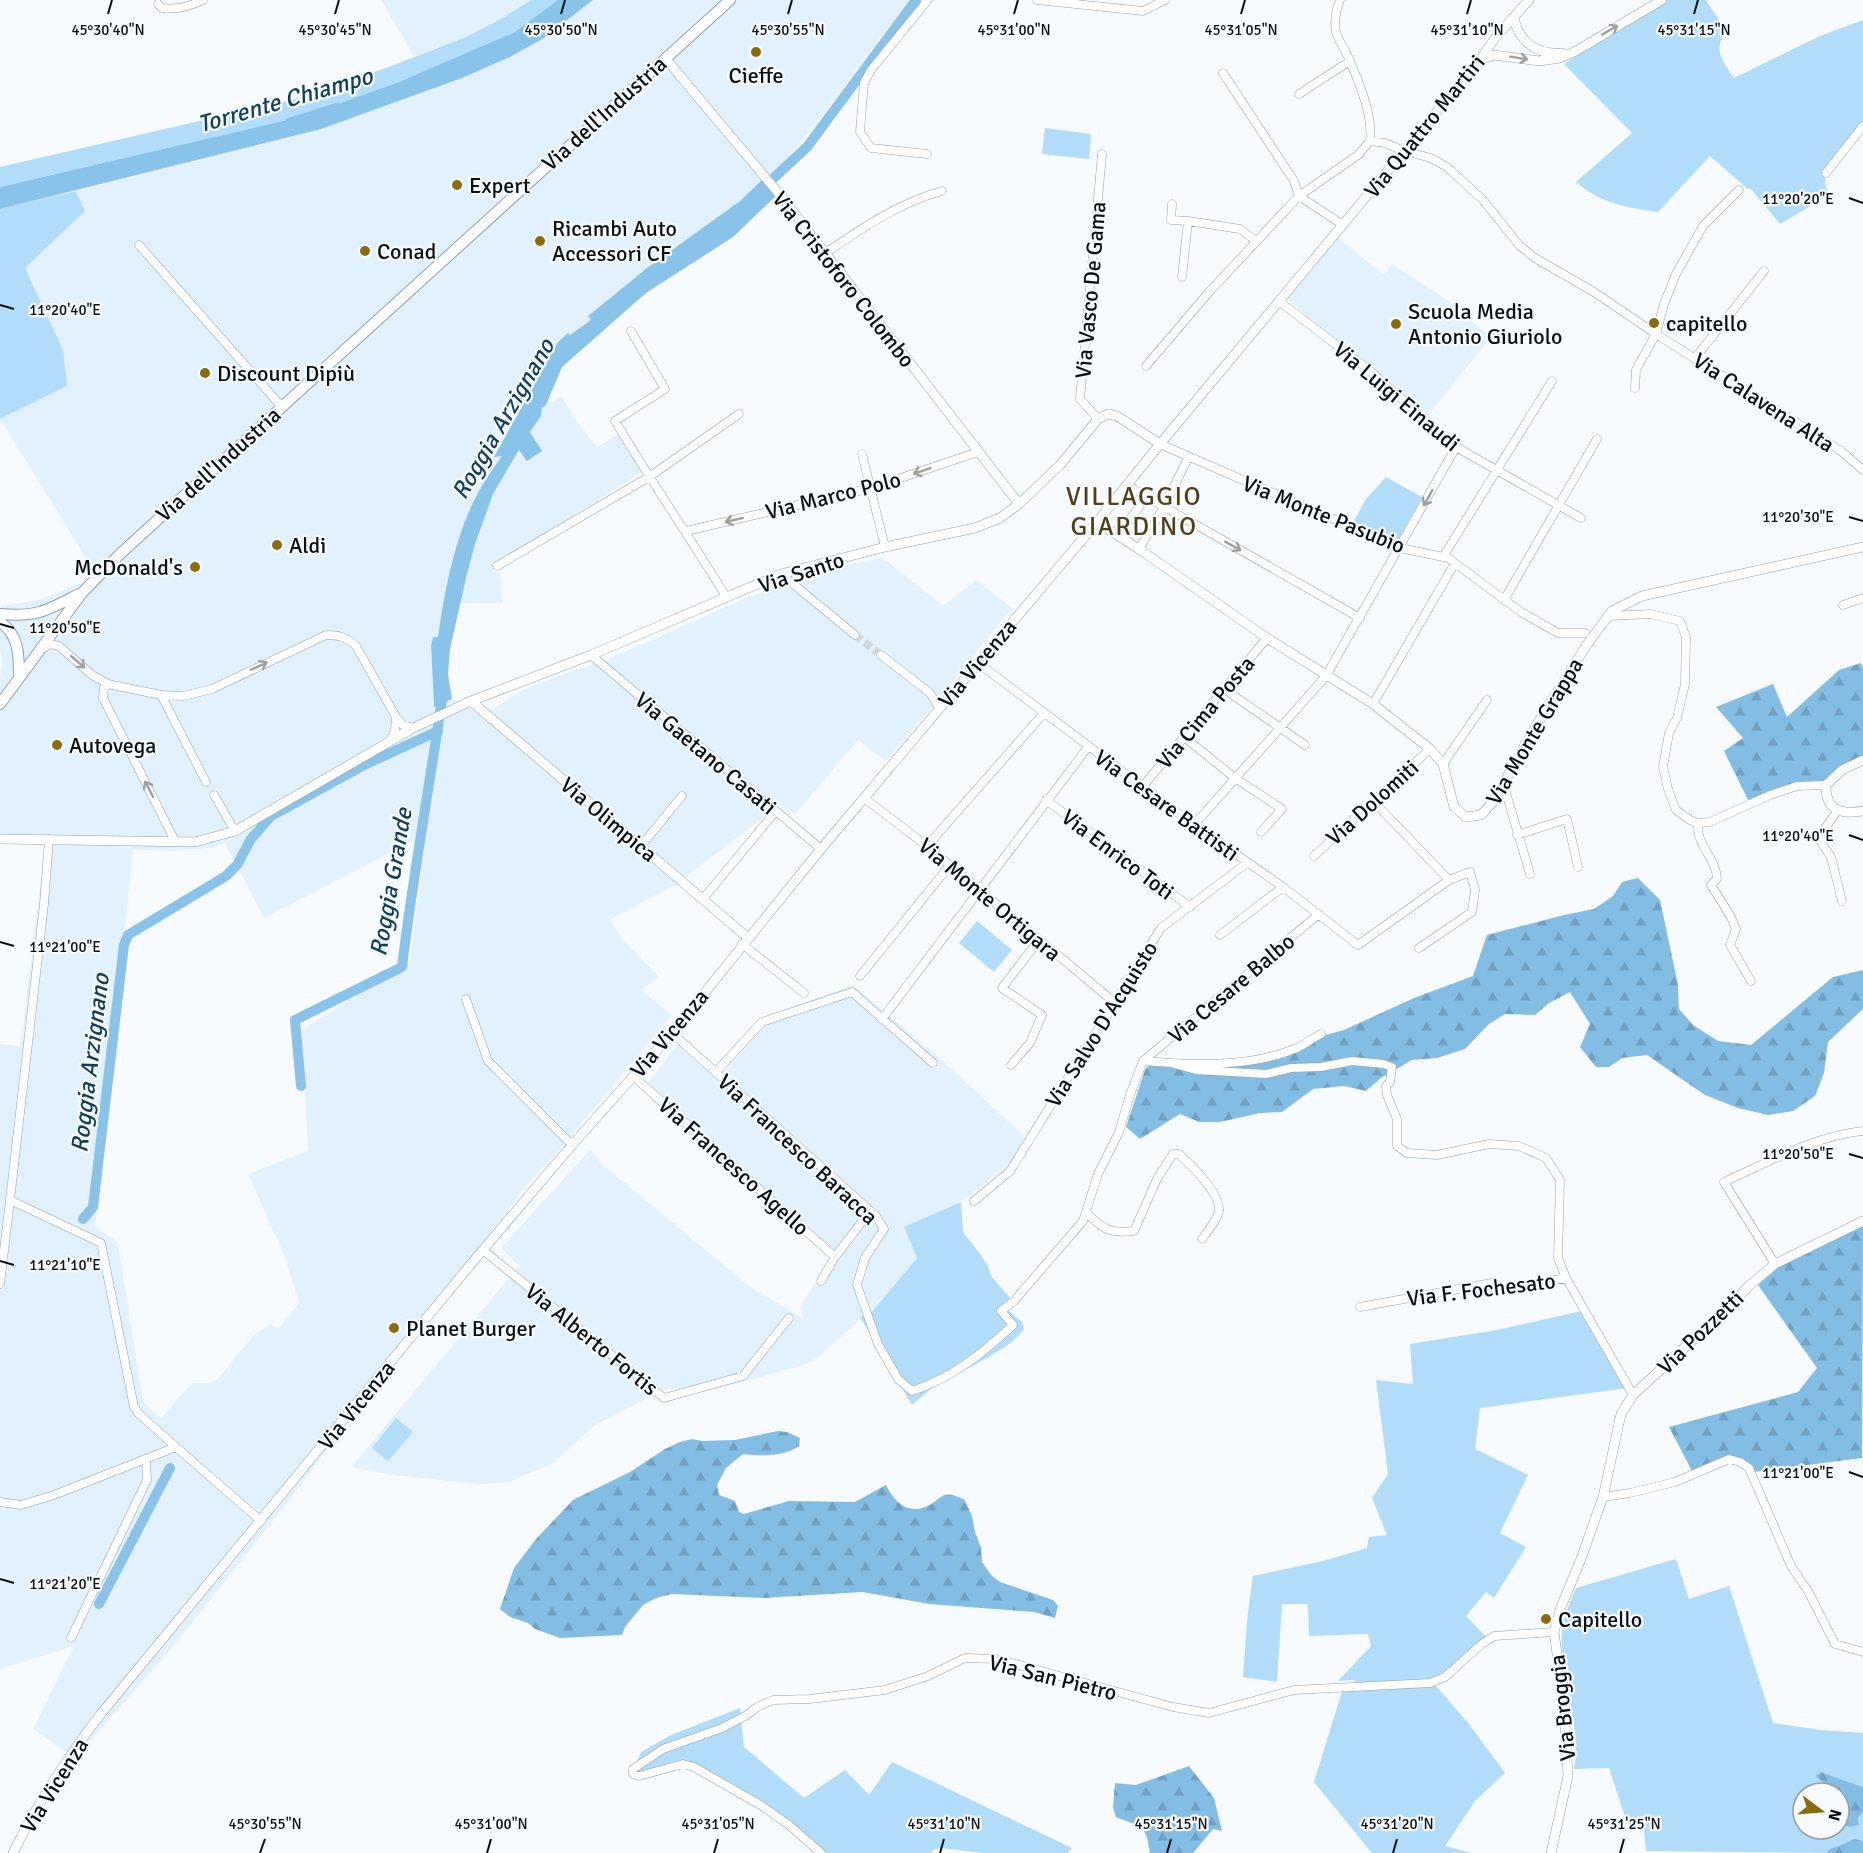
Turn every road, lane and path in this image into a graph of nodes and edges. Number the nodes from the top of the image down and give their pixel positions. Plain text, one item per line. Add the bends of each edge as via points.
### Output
1 (203, 0) edge
2 (730, 0) edge
3 (928, 0) edge
4 (1036, 0) edge
5 (1165, 0) edge
6 (1340, 0) edge
7 (1529, 0) edge
8 (1662, 0) edge
9 (158, 4) dead end
10 (1514, 18) junction
11 (1576, 51) junction
12 (665, 58) junction
13 (1480, 60) junction
14 (1350, 61) junction
15 (1223, 73) dead end
16 (1299, 94) dead end
17 (1863, 126) edge
18 (1370, 141) junction
19 (1404, 151) junction
20 (927, 154) dead end
21 (1102, 154) dead end
22 (1826, 173) dead end
23 (1739, 190) dead end
24 (942, 191) dead end
25 (1299, 196) junction
26 (1172, 204) dead end
27 (1188, 221) junction
28 (1343, 225) junction
29 (1256, 241) junction
30 (139, 245) dead end
31 (824, 254) junction
32 (1764, 271) dead end
33 (1182, 278) dead end
34 (1280, 302) junction
35 (631, 331) dead end
36 (1656, 334) junction
37 (1695, 357) junction
38 (1146, 366) dead end
39 (1552, 381) dead end
40 (1635, 388) dead end
41 (281, 406) junction
42 (740, 414) dead end
43 (1098, 419) junction
44 (1597, 439) dead end
45 (1160, 444) junction
46 (1456, 447) junction
47 (978, 452) junction
48 (862, 454) dead end
49 (1188, 458) junction
50 (1497, 470) junction
51 (1863, 470) edge
52 (649, 477) junction
53 (1126, 484) junction
54 (871, 488) junction
55 (1148, 496) junction
56 (1019, 504) junction
57 (1558, 505) junction
58 (1164, 507) junction
59 (1581, 518) dead end
60 (1097, 522) junction
61 (686, 531) junction
62 (1117, 535) junction
63 (885, 547) junction
64 (1863, 547) edge
65 (1400, 548) junction
66 (1139, 549) junction
67 (1443, 557) junction
68 (1455, 563) junction
69 (497, 566) dead end
70 (781, 574) junction
71 (81, 593) junction
72 (727, 598) junction
73 (1863, 598) edge
74 (1504, 600) junction
75 (1843, 605) dead end
76 (0, 614) edge
77 (1608, 616) junction
78 (1360, 618) junction
79 (0, 622) edge
80 (1585, 633) dead end
81 (855, 635) tunnel mouth
82 (1267, 638) junction
83 (591, 655) junction
84 (881, 656) tunnel mouth
85 (32, 659) junction
86 (978, 663) junction
87 (1326, 676) junction
88 (19, 677) junction
89 (108, 684) junction
90 (1224, 689) junction
91 (161, 695) junction
92 (1487, 700) dead end
93 (471, 701) junction
94 (0, 704) edge
95 (1373, 704) junction
96 (939, 708) junction
97 (1044, 713) junction
98 (396, 717) junction
99 (1279, 727) junction
100 (413, 728) junction
101 (1184, 737) junction
102 (390, 741) junction
103 (1305, 746) dead end
104 (1088, 747) junction
105 (1431, 749) junction
106 (1863, 760) edge
107 (1443, 764) junction
108 (1235, 778) junction
109 (206, 782) dead end
110 (1826, 785) junction
111 (1143, 786) junction
112 (1504, 786) junction
113 (214, 795) dead end
114 (682, 796) dead end
115 (864, 798) junction
116 (1046, 800) junction
117 (1373, 801) junction
118 (1838, 810) junction
119 (1863, 811) edge
120 (775, 812) junction
121 (1698, 823) junction
122 (1194, 825) junction
123 (235, 831) junction
124 (1261, 832) dead end
125 (0, 834) edge
126 (1517, 834) junction
127 (0, 839) edge
128 (15, 839) junction
129 (49, 839) junction
130 (175, 841) junction
131 (641, 846) junction
132 (927, 846) junction
133 (821, 849) junction
134 (1314, 856) dead end
135 (1247, 863) junction
136 (950, 865) junction
137 (1578, 867) dead end
138 (1530, 873) dead end
139 (1449, 880) junction
140 (1282, 886) junction
141 (979, 890) junction
142 (703, 899) junction
143 (1842, 902) dead end
144 (1190, 907) junction
145 (1319, 914) junction
146 (1220, 935) dead end
147 (1039, 940) junction
148 (745, 941) junction
149 (1419, 948) dead end
150 (860, 976) dead end
151 (1751, 981) dead end
152 (804, 993) dead end
153 (466, 999) dead end
154 (1114, 1002) junction
155 (882, 1019) junction
156 (672, 1033) junction
157 (1321, 1034) dead end
158 (1143, 1061) junction
159 (933, 1063) dead end
160 (1174, 1064) junction
161 (1011, 1065) dead end
162 (716, 1072) junction
163 (633, 1076) junction
164 (1863, 1131) edge
165 (572, 1145) junction
166 (10, 1200) junction
167 (974, 1201) dead end
168 (870, 1211) junction
169 (1086, 1212) junction
170 (1863, 1221) edge
171 (1202, 1239) dead end
172 (483, 1251) junction
173 (835, 1257) junction
174 (1775, 1264) junction
175 (1566, 1278) junction
176 (821, 1281) dead end
177 (0, 1284) edge
178 (1014, 1301) joint
179 (1360, 1307) dead end
180 (789, 1318) dead end
181 (1633, 1395) junction
182 (176, 1448) junction
183 (146, 1459) junction
184 (1603, 1497) junction
185 (0, 1502) edge
186 (261, 1521) junction
187 (1554, 1632) junction
188 (71, 1638) dead end
189 (1863, 1652) edge
190 (13, 1853) edge
191 (821, 1853) edge
192 (1551, 1853) edge

1 - 9 street via 175,9
2 - 12 main road, Via dell'Industria
3 - 20 street via 864,83 860,132 872,148
4 - 5 street via 1143,11
6 - 14 street via 1336,32
7 - 10 street, Via Quattro Martiri
11 -> 8 street
10 - 11 street via 1520,37 1534,48 1553,54
10 - 13 street, Via Quattro Martiri
13 -> 11 street via 1494,55 1539,61
12 - 31 street, Via Cristoforo Colombo via 781,196
12 - 41 main road, Via dell'Industria
13 - 19 street, Via Quattro Martiri
14 - 16 street
14 - 18 street via 1370,123
15 - 25 street via 1294,180
17 - 22 street
18 - 19 street, Via Calavena Alta
18 - 25 street via 1358,155
19 - 28 street, Via Quattro Martiri
19 - 36 street, Via Calavena Alta via 1447,167 1535,258
21 - 43 street, Via Vasco De Gama via 1080,399
23 - 36 street via 1703,226 1676,274
24 - 31 street via 920,197 874,221
25 - 28 street
25 - 29 street
26 - 27 street via 1171,220
27 - 29 street via 1240,229
27 - 33 street
28 - 34 street, Via Quattro Martiri
29 - 38 street
30 - 41 street
31 - 47 street, Via Cristoforo Colombo
32 - 37 street
34 - 45 street, Via Quattro Martiri
34 - 46 street, Via Luigi Einaudi via 1368,369
35 - 52 street via 665,389 615,421
36 - 37 street, Via Calavena Alta
36 - 40 street via 1636,370
37 - 51 street, Via Calavena Alta via 1841,451
39 - 50 street
41 - 71 main road, Via dell'Industria
42 - 52 street
43 - 45 street via 1108,414 1117,416
43 - 56 street, Via Santo via 1060,465
44 - 57 street
45 - 49 street, Via Monte Pasubio
45 - 53 street, Via Quattro Martiri
46 - 50 street, Via Luigi Einaudi
46 -> 65 street
47 -> 54 street, Via Marco Polo
47 - 56 street, Via Cristoforo Colombo
48 - 54 street
49 - 58 street
49 - 65 street, Via Monte Pasubio
50 - 57 street, Via Luigi Einaudi
50 - 67 street
52 - 61 street
52 - 69 street
53 - 55 street
53 - 60 street, Via Vicenza
54 -> 61 street, Via Marco Polo
54 - 63 street
55 - 58 street
55 - 62 street
56 - 63 street, Via Santo via 1000,518 975,528
57 - 59 street, Via Luigi Einaudi
57 - 74 street
58 - 66 street
58 -> 78 street
60 - 62 street, Via Monte Grappa
60 - 86 street, Via Vicenza
61 - 72 street
62 - 66 street, Via Monte Grappa
63 - 70 street, Via Santo
64 - 77 street, Via Monte Grappa via 1642,596 1612,610
65 - 67 street, Via Monte Pasubio
65 - 78 street
66 - 82 street, Via Monte Grappa
67 - 68 street, Via Monte Pasubio
68 - 74 street, Via Monte Pasubio
68 - 95 street
70 - 72 street, Via Santo
70 - 81 street
71 - 76 main road, Via dell'Industria via 44,612
71 - 85 main road, Via dell'Industria
72 - 83 street, Via Santo
73 - 75 street
74 - 80 street, Via Monte Pasubio via 1558,633
77 - 112 street, Via Monte Grappa via 1536,724
77 - 121 street via 1651,614 1680,621 1686,638 1685,684 1663,767 1676,810
78 - 87 street
79 - 88 main road via 8,627 19,649
82 - 87 street, Via Monte Grappa
82 - 90 street, Via Cima Posta
83 - 93 street, Via Santo
83 - 120 street, Via Gaetano Casati
84 - 96 street via 930,693
85 - 88 main road, Via dell'Industria
85 -> 89 street via 49,644 59,646
86 - 96 street, Via Vicenza
86 - 97 street, Via Cesare Battisti
87 - 95 street, Via Monte Grappa
87 - 99 street
88 - 94 main road, Via dell'Industria
89 - 91 street
130 -> 89 street via 103,698
90 - 99 street
90 - 101 street, Via Cima Posta
91 -> 98 street via 183,696 212,688 326,635 339,635 356,646
91 - 109 street
92 - 107 street
93 - 100 street, Via Santo
93 - 131 street, Via Olimpica
95 - 105 street, Via Monte Grappa
96 - 115 street, Via Vicenza
97 - 104 street, Via Cesare Battisti
97 - 132 street
98 - 100 street via 402,725
98 - 102 street
99 - 103 street
99 - 108 street
100 - 102 street, Via Santo
101 - 108 street
101 - 111 street, Via Cima Posta
102 - 123 street, Via Santo
104 - 111 street, Via Cesare Battisti
104 - 116 street
105 - 107 street, Via Monte Grappa
105 - 117 street, Via Dolomiti
106 - 110 street via 1842,770
107 - 112 street, Via Monte Grappa via 1455,807 1466,817 1481,815
108 - 122 street
108 - 124 street via 1282,809
110 - 118 street via 1829,803
110 - 121 street via 1797,786 1710,822
111 - 122 street, Via Cesare Battisti
112 - 126 street
113 - 123 street
114 - 131 street
115 - 132 street, Via Monte Ortigara
115 - 133 street, Via Vicenza
116 - 141 street
116 - 144 street, Via Enrico Toti
117 - 134 street, Via Dolomiti
117 - 139 street
118 - 119 street
118 - 143 street via 1820,835 1831,857
120 - 133 street, Via Gaetano Casati
120 - 142 street
121 - 151 street via 1700,843 1717,869 1717,879 1711,885 1736,929 1730,945
122 - 135 street, Via Cesare Battisti
123 - 130 street, Via Santo via 195,842
125 - 128 street
126 - 137 street via 1567,819
126 - 138 street
127 - 128 street, Via Santo
128 - 129 street, Via Santo
129 - 130 street, Via Santo
129 - 166 street via 45,904
131 - 142 street, Via Olimpica
132 - 136 street, Via Monte Ortigara
133 - 148 street, Via Vicenza
135 - 140 street, Via Cesare Battisti
135 - 144 street, Via Salvo D'Acquisto
136 - 141 street, Via Monte Ortigara
136 - 150 street
139 - 145 street, Via Cesare Battisti via 1358,945
139 - 149 street via 1470,872 1475,890 1472,912
140 - 145 street, Via Cesare Battisti
140 - 146 street
141 - 147 street, Via Monte Ortigara
141 - 155 street
142 - 148 street, Via Olimpica
144 - 154 street, Via Salvo D'Acquisto via 1161,928
145 - 158 street, Via Cesare Balbo
147 - 154 street, Via Monte Ortigara
147 - 161 street via 1002,988 1042,1015 1030,1044
148 - 152 street
148 - 156 street, Via Vicenza
153 - 165 street via 488,1062
154 - 167 street, Via Salvo D'Acquisto via 1010,1171
155 - 159 street
155 - 162 street via 852,992 762,1022
156 - 162 street, Via Francesco Baracca
156 - 163 street, Via Vicenza
157 - 160 street, Via Cesare Balbo via 1296,1048 1257,1059
158 - 160 street, Via Cesare Balbo
158 - 169 street, Via Cesare Balbo
160 - 175 street via 1196,1070 1266,1074 1352,1062 1392,1066 1387,1095 1397,1119 1396,1146 1407,1153 1437,1155 1489,1144 1519,1146 1546,1158 1560,1180 1558,1258
162 - 168 street, Via Francesco Baracca
163 - 165 street, Via Vicenza
163 - 173 street, Via Francesco Agello
164 - 174 street via 1808,1144 1724,1182
165 - 172 street, Via Vicenza
166 - 177 street
166 - 182 street via 101,1243 134,1407
168 - 173 street
168 - 178 street, Via Francesco Baracca via 884,1229 865,1258 856,1285 878,1344 898,1379 912,1391 929,1386 987,1350 1013,1324 1001,1311
169 - 171 street via 1101,1228 1120,1233 1134,1231 1157,1179 1173,1154 1179,1154 1219,1201 1219,1213
169 - 178 street, Via Cesare Balbo via 1083,1221
170 - 174 street, Via Pozzetti
172 - 180 street, Via Alberto Fortis via 664,1398 743,1376
172 - 186 street, Via Vicenza
173 - 176 street
174 - 181 street, Via Pozzetti
175 - 179 street, Via F. Fochesato via 1501,1290 1492,1283
175 - 181 street
181 - 184 street, Via Pozzetti via 1621,1414
182 - 183 street
182 - 186 street
183 - 185 street via 21,1505
183 - 188 street via 147,1480
184 - 187 street, Via Pozzetti
184 - 189 street via 1674,1482 1729,1460 1740,1462 1749,1468 1791,1566 1835,1644
186 - 190 street, Via Vicenza via 67,1757
187 - 191 street, Via San Pietro via 1494,1636 1446,1677 1430,1683 1294,1690 1209,1713 1173,1707 997,1659 965,1658 885,1690 773,1700 722,1728 663,1749 633,1768 633,1774 639,1776 683,1764 694,1767 789,1824
187 - 192 street, Via Broggia via 1568,1776

